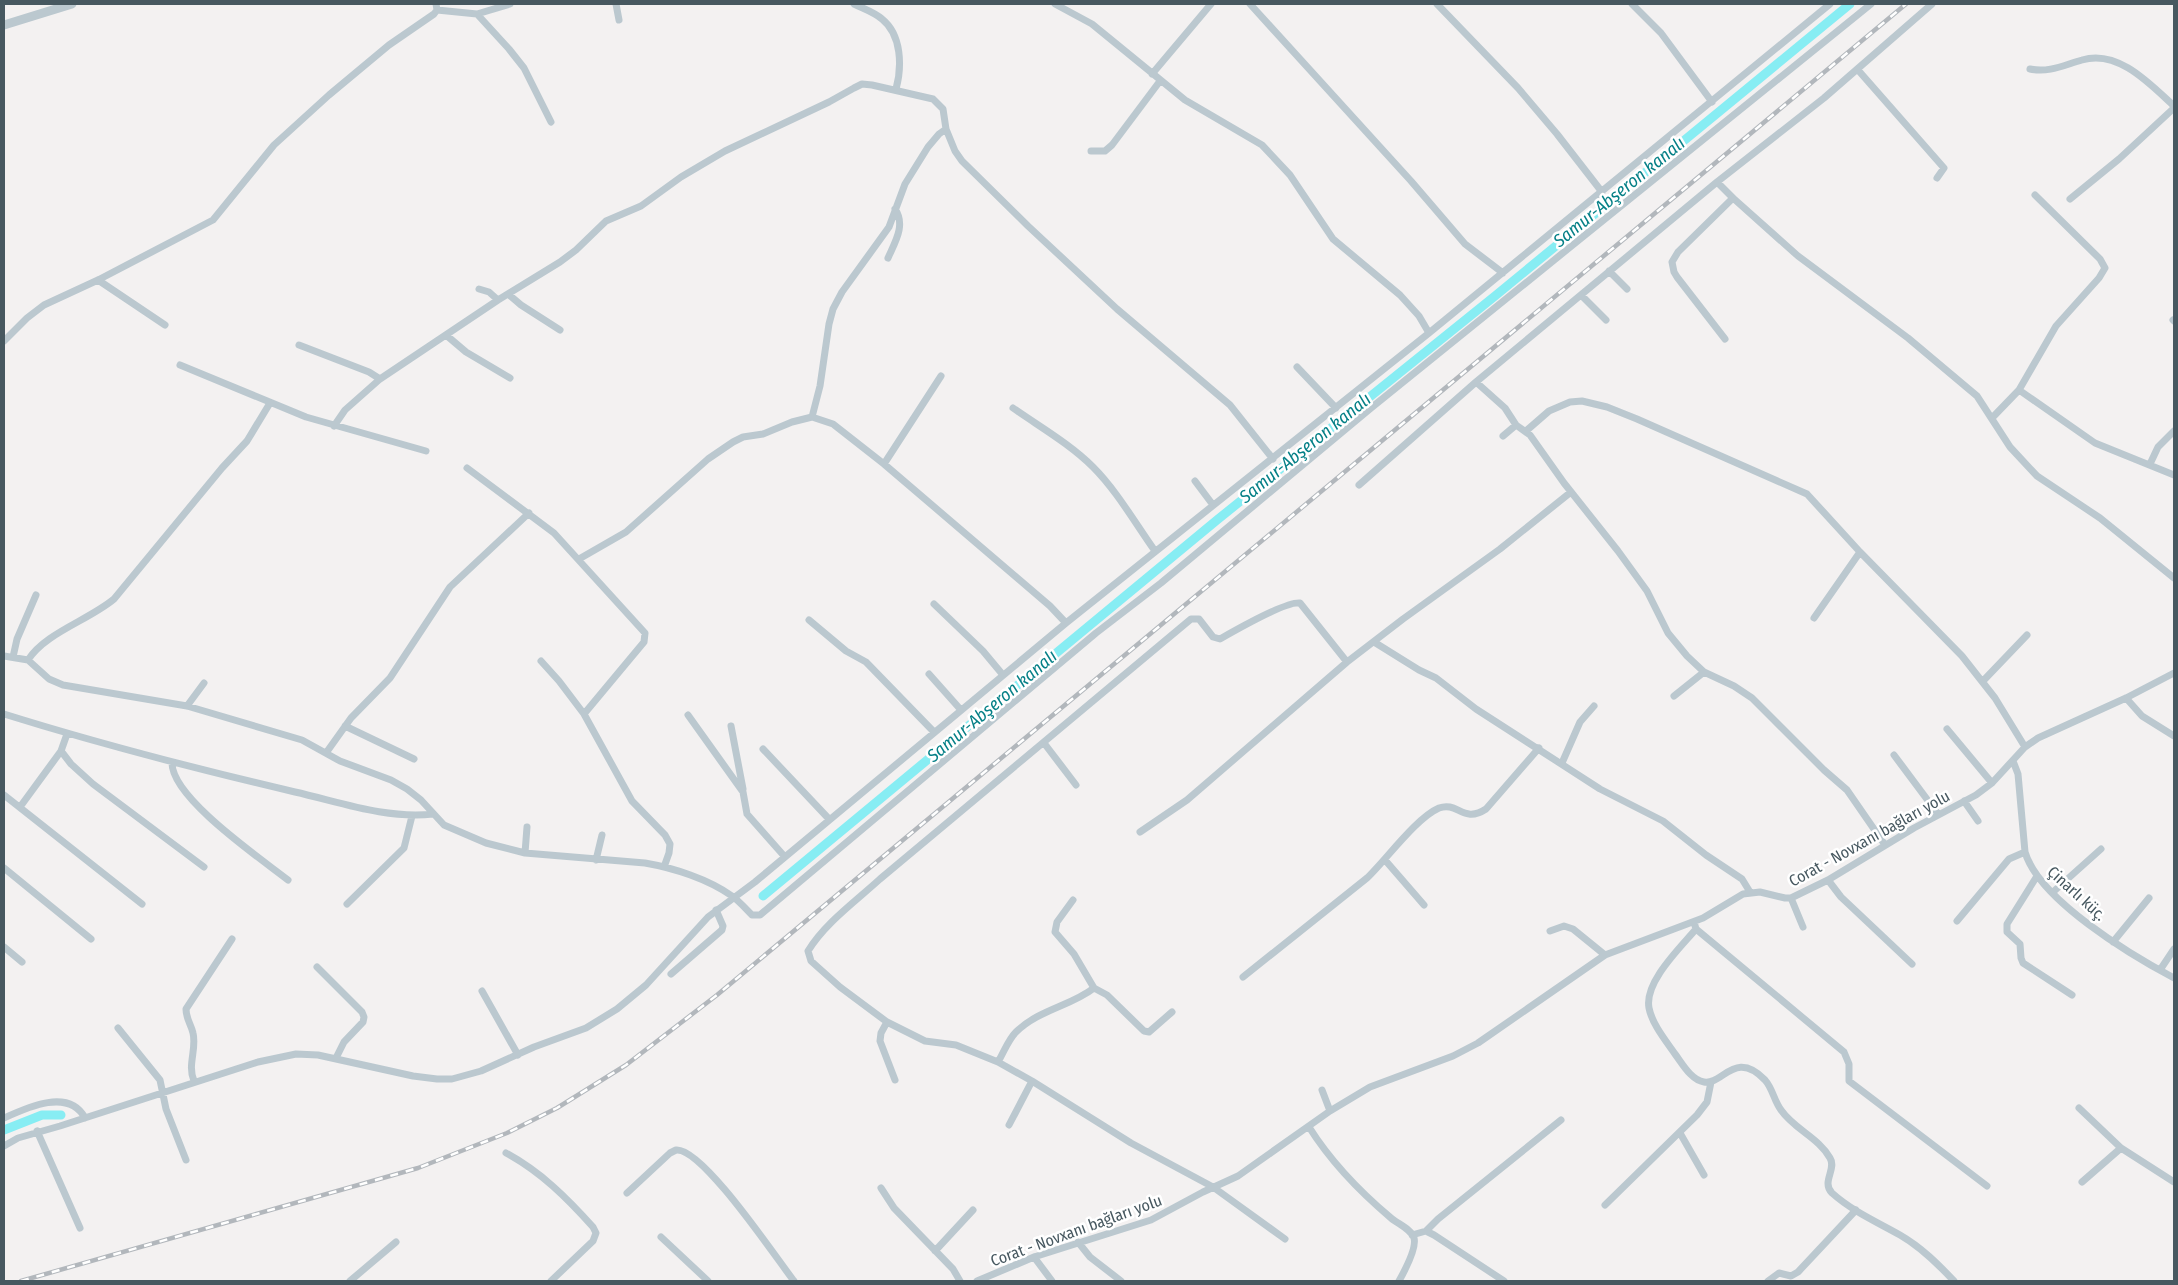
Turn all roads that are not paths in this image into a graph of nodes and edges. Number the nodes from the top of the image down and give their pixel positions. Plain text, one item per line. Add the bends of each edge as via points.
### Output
1 (72, 4) edge
2 (510, 4) edge
3 (616, 4) edge
4 (854, 4) edge
5 (1055, 4) edge
6 (1211, 4) edge
7 (1250, 4) edge
8 (1438, 4) edge
9 (1632, 4) edge
10 (1871, 4) edge
11 (1932, 4) edge
12 (1824, 5) edge
13 (437, 7) edge
14 (477, 14) junction
15 (619, 20) dead end
16 (4, 25) edge
17 (2030, 69) dead end
18 (1858, 70) junction
19 (1152, 74) junction
20 (1160, 81) junction
21 (896, 89) junction
22 (1712, 102) junction
23 (2174, 107) edge
24 (551, 122) dead end
25 (946, 129) junction
26 (1091, 151) dead end
27 (1937, 178) dead end
28 (1717, 182) junction
29 (1602, 192) junction
30 (2035, 194) dead end
31 (1733, 198) junction
32 (2070, 199) dead end
33 (895, 209) junction
34 (888, 258) dead end
35 (1609, 271) junction
36 (1503, 273) junction
37 (98, 280) junction
38 (479, 289) dead end
39 (1627, 290) dead end
40 (508, 294) junction
41 (1581, 295) junction
42 (498, 300) junction
43 (1606, 320) dead end
44 (165, 326) dead end
45 (560, 330) dead end
46 (1430, 333) junction
47 (446, 335) junction
48 (1725, 339) dead end
49 (4, 341) edge
50 (299, 345) dead end
51 (180, 365) dead end
52 (1297, 367) dead end
53 (942, 376) dead end
54 (510, 378) dead end
55 (380, 379) junction
56 (1476, 382) junction
57 (2020, 390) junction
58 (270, 403) junction
59 (1013, 408) dead end
60 (1336, 408) junction
61 (812, 417) junction
62 (1992, 418) junction
63 (1516, 425) junction
64 (334, 426) junction
65 (1526, 431) junction
66 (2174, 431) edge
67 (1503, 436) dead end
68 (426, 452) dead end
69 (1273, 459) junction
70 (884, 464) junction
71 (2150, 464) junction
72 (467, 468) dead end
73 (2174, 475) edge
74 (1194, 481) dead end
75 (1359, 485) dead end
76 (1570, 492) junction
77 (1213, 505) junction
78 (529, 513) junction
79 (1155, 551) junction
80 (1860, 552) junction
81 (579, 559) junction
82 (2174, 578) edge
83 (36, 595) dead end
84 (934, 604) dead end
85 (1814, 618) dead end
86 (809, 620) dead end
87 (1066, 624) junction
88 (2026, 636) dead end
89 (1374, 642) junction
90 (4, 656) edge
91 (13, 657) junction
92 (28, 660) junction
93 (541, 661) dead end
94 (1347, 662) junction
95 (1704, 672) junction
96 (2174, 673) edge
97 (929, 674) dead end
98 (1003, 675) junction
99 (1983, 681) junction
100 (204, 683) dead end
101 (1674, 696) dead end
102 (2126, 698) junction
103 (187, 706) junction
104 (1594, 706) dead end
105 (961, 710) junction
106 (4, 714) edge
107 (584, 714) junction
108 (688, 715) dead end
109 (345, 726) junction
110 (731, 726) dead end
111 (1947, 729) dead end
112 (934, 732) junction
113 (67, 734) junction
114 (2174, 736) edge
115 (1044, 743) junction
116 (2025, 747) junction
117 (1539, 748) junction
118 (763, 749) dead end
119 (61, 750) junction
120 (326, 753) junction
121 (1894, 755) dead end
122 (414, 760) dead end
123 (2013, 761) junction
124 (172, 763) junction
125 (1562, 763) junction
126 (1992, 783) junction
127 (1076, 785) dead end
128 (743, 792) junction
129 (4, 795) edge
130 (1964, 801) junction
131 (20, 807) junction
132 (433, 814) junction
133 (1938, 814) junction
134 (412, 816) junction
135 (829, 819) junction
136 (1978, 821) dead end
137 (527, 827) dead end
138 (1140, 832) dead end
139 (602, 835) dead end
140 (1885, 845) junction
141 (2101, 849) dead end
142 (2025, 852) junction
143 (525, 853) junction
144 (785, 858) junction
145 (596, 860) junction
146 (1385, 860) junction
147 (664, 867) junction
148 (4, 868) edge
149 (204, 868) dead end
150 (2036, 876) junction
151 (288, 880) dead end
152 (1828, 880) junction
153 (1750, 892) junction
154 (2053, 892) junction
155 (733, 897) junction
156 (1791, 898) junction
157 (2149, 898) dead end
158 (1073, 900) dead end
159 (142, 904) dead end
160 (347, 904) dead end
161 (1424, 905) dead end
162 (716, 910) junction
163 (1957, 920) dead end
164 (1695, 925) junction
165 (1803, 927) dead end
166 (1550, 931) dead end
167 (92, 939) dead end
168 (232, 939) dead end
169 (2113, 942) junction
170 (4, 947) edge
171 (2174, 949) edge
172 (1605, 955) junction
173 (22, 962) dead end
174 (1912, 964) dead end
175 (317, 967) dead end
176 (2160, 970) junction
177 (671, 974) dead end
178 (1243, 978) dead end
179 (2174, 978) edge
180 (1094, 988) junction
181 (482, 991) dead end
182 (2072, 995) dead end
183 (1172, 1012) dead end
184 (887, 1022) junction
185 (118, 1028) dead end
186 (518, 1055) junction
187 (336, 1058) junction
188 (998, 1062) junction
189 (895, 1080) dead end
190 (194, 1081) junction
191 (1032, 1081) junction
192 (1711, 1082) junction
193 (1322, 1090) dead end
194 (163, 1091) junction
195 (2079, 1108) dead end
196 (1330, 1111) junction
197 (4, 1118) edge
198 (85, 1118) junction
199 (1561, 1120) dead end
200 (1009, 1124) dead end
201 (1309, 1127) junction
202 (37, 1132) junction
203 (1680, 1133) junction
204 (4, 1146) edge
205 (2121, 1148) junction
206 (506, 1152) dead end
207 (186, 1160) dead end
208 (1704, 1175) dead end
209 (2082, 1182) dead end
210 (2174, 1182) edge
211 (1987, 1186) dead end
212 (1213, 1187) junction
213 (882, 1188) dead end
214 (628, 1193) dead end
215 (1605, 1205) dead end
216 (973, 1210) dead end
217 (1856, 1210) junction
218 (80, 1228) dead end
219 (1426, 1232) junction
220 (1412, 1234) junction
221 (661, 1237) dead end
222 (1285, 1239) dead end
223 (396, 1242) dead end
224 (1078, 1242) junction
225 (936, 1251) junction
226 (1034, 1257) junction
227 (350, 1281) edge
228 (551, 1281) edge
229 (708, 1281) edge
230 (794, 1281) edge
231 (960, 1281) edge
232 (978, 1281) edge
233 (1052, 1281) edge
234 (1121, 1281) edge
235 (1399, 1281) edge
236 (1504, 1281) edge
237 (1768, 1281) edge
238 (1954, 1281) edge

1 - 16 street
2 - 14 street
3 - 15 street
4 - 21 street via 890,26 899,54
5 - 19 street via 1092,24
6 - 19 street
7 - 36 street via 1465,244
8 - 29 street via 1518,88
9 - 22 street via 1661,33
10 - 155 street via 1089,639 760,915 752,915
11 - 18 street
12 - 22 street
13 - 14 street
13 - 37 street via 430,17 394,41 274,145 213,220
14 - 24 street via 524,68
17 - 23 street via 2053,69 2100,57 2142,77
18 - 27 street via 1944,168
18 - 28 street
19 - 20 street
20 - 26 street via 1112,146 1105,151
20 - 46 street via 1197,109 1262,145 1290,174 1333,239 1400,295
21 - 25 street via 933,98 946,116
21 - 40 street via 862,84 725,151 631,212 606,220 576,250
22 - 29 street
23 - 32 street via 2119,159
25 - 33 street via 924,154 905,184
25 - 69 street via 955,152 969,168 1117,309 1230,405
28 - 31 street
28 - 35 street
29 - 36 street
30 - 57 street via 2100,259 2105,268 2056,326
31 - 48 street via 1678,252 1672,262 1677,278
31 - 62 street via 1798,256 1929,354 1977,396
33 - 34 street via 901,222
33 - 61 street via 889,227 833,309
35 - 39 street
35 - 41 street
36 - 46 street
37 - 44 street
37 - 49 street via 44,305
38 - 42 street
40 - 42 street
40 - 45 street
41 - 43 street
41 - 56 street
42 - 47 street
46 - 60 street
47 - 54 street via 466,352
47 - 55 street
50 - 55 street
51 - 58 street
52 - 60 street
53 - 70 street
55 - 64 street via 345,410
56 - 63 street via 1505,408
56 - 75 street
57 - 62 street
57 - 71 street via 2095,443
58 - 64 street
58 - 92 street via 247,441 114,599 42,644
59 - 79 street via 1077,452 1094,468
60 - 69 street
61 - 70 street via 833,424
61 - 81 street via 733,442 708,459 626,532
62 - 82 street via 2010,447 2037,476 2100,518
63 - 65 street
63 - 67 street
64 - 68 street
65 - 76 street
65 - 80 street via 1559,405 1582,401 1607,407 1807,494
66 - 71 street via 2158,447
69 - 77 street
70 - 87 street via 1050,606
71 - 73 street
72 - 78 street
74 - 77 street
76 - 89 street via 1494,554
76 - 95 street via 1647,591 1676,644
77 - 79 street
78 - 81 street
78 - 109 street via 450,587 390,678
79 - 87 street
80 - 85 street
80 - 99 street
81 - 107 street via 642,628 646,638
83 - 91 street
84 - 98 street
86 - 112 street via 846,651 866,662
87 - 98 street
88 - 99 street
89 - 94 street
89 - 117 street via 1436,678 1476,709
90 - 91 street
91 - 92 street
92 - 103 street via 49,679 63,685
93 - 107 street
94 - 115 street via 1300,603 1278,610 1220,639 1213,637 1202,621 1194,618
94 - 138 street via 1202,788
95 - 101 street
95 - 140 street via 1752,698 1847,790
96 - 102 street, Corat - Novxanı bağları yolu
97 - 105 street
98 - 105 street
99 - 116 street
100 - 103 street
102 - 114 street via 2142,716
102 - 116 street, Corat - Novxanı bağları yolu
103 - 120 street via 302,740
104 - 125 street via 1580,722
105 - 112 street
106 - 113 street
107 - 147 street via 624,790 670,844
108 - 128 street
109 - 120 street
109 - 122 street
110 - 128 street
111 - 126 street
112 - 135 street
113 - 119 street
113 - 124 street
115 - 127 street
115 - 184 street via 854,903 808,951 811,961
116 - 123 street, Corat - Novxanı bağları yolu
117 - 125 street
117 - 146 street via 1486,809 1470,815 1448,807 1433,812 1398,843
118 - 135 street
119 - 131 street
119 - 149 street via 93,784
120 - 132 street via 407,789
121 - 133 street
123 - 126 street, Corat - Novxanı bağları yolu
123 - 142 street, Çinarlı küç. via 2018,774
124 - 134 street via 356,808
124 - 151 street via 178,783 196,805
125 - 153 street via 1613,796 1663,821 1742,879
126 - 130 street, Corat - Novxanı bağları yolu
128 - 144 street via 747,814
129 - 131 street
130 - 133 street, Corat - Novxanı bağları yolu
130 - 136 street
131 - 159 street
132 - 134 street
132 - 143 street via 444,825 473,839
133 - 140 street, Corat - Novxanı bağları yolu
134 - 160 street via 404,848
135 - 144 street
137 - 143 street
139 - 145 street
140 - 152 street, Corat - Novxanı bağları yolu
141 - 154 street
142 - 150 street, Çinarlı küç.
142 - 163 street via 2009,859
143 - 145 street
144 - 155 street
145 - 147 street via 645,862
146 - 161 street
146 - 178 street
147 - 155 street via 713,885
148 - 167 street
150 - 154 street, Çinarlı küç.
150 - 182 street via 2007,924 2007,932 2020,944 2023,963
152 - 156 street, Corat - Novxanı bağları yolu
152 - 174 street via 1841,898
153 - 156 street, Corat - Novxanı bağları yolu
153 - 164 street, Corat - Novxanı bağları yolu
154 - 169 street, Çinarlı küç.
155 - 162 street
156 - 165 street
157 - 169 street
158 - 180 street via 1054,927 1055,932 1074,954
162 - 177 street via 722,930
162 - 186 street via 646,985 617,1009 586,1028
164 - 172 street, Corat - Novxanı bağları yolu
164 - 192 street via 1657,978 1648,998 1649,1008 1666,1042 1688,1071 1703,1082
164 - 211 street via 1844,1052 1852,1084
166 - 172 street via 1564,926 1573,929
168 - 190 street via 186,1009 186,1018 193,1032 191,1074
169 - 176 street, Çinarlı küç.
170 - 173 street
171 - 176 street
172 - 196 street, Corat - Novxanı bağları yolu via 1478,1043 1453,1056 1370,1087
175 - 187 street via 364,1017
176 - 179 street, Çinarlı küç.
180 - 183 street via 1107,994 1144,1031 1149,1032
180 - 188 street via 1023,1026 1010,1040
181 - 186 street
184 - 188 street via 925,1041 956,1044
184 - 189 street via 880,1041
185 - 194 street via 149,1064
186 - 187 street via 481,1072 452,1079 413,1076
187 - 190 street via 296,1054
188 - 191 street
190 - 194 street
191 - 200 street
191 - 212 street via 1131,1143
192 - 203 street via 1707,1102
192 - 217 street via 1729,1070 1740,1068 1749,1069 1764,1080 1781,1110 1832,1160 1828,1181 1831,1192
193 - 196 street
194 - 198 street
194 - 207 street via 166,1109
195 - 205 street
196 - 201 street, Corat - Novxanı bağları yolu
197 - 198 street via 22,1110 67,1102 76,1105
198 - 202 street
199 - 219 street
201 - 212 street, Corat - Novxanı bağları yolu via 1247,1171
201 - 220 street via 1339,1169 1375,1205
202 - 204 street
202 - 218 street
203 - 208 street
203 - 215 street
205 - 209 street
205 - 210 street
206 - 228 street via 560,1191 596,1233 593,1241
212 - 222 street
212 - 224 street, Corat - Novxanı bağları yolu via 1151,1220
213 - 225 street via 894,1208
214 - 230 street via 670,1153 685,1151 712,1173
216 - 225 street
217 - 237 street via 1798,1272 1791,1276 1779,1274
217 - 238 street via 1901,1236 1935,1261
219 - 220 street
219 - 236 street via 1442,1239
220 - 235 street via 1414,1246
221 - 229 street
223 - 227 street
224 - 226 street, Corat - Novxanı bağları yolu
224 - 234 street via 1090,1257
225 - 231 street via 953,1268
226 - 232 street, Corat - Novxanı bağları yolu
226 - 233 street

